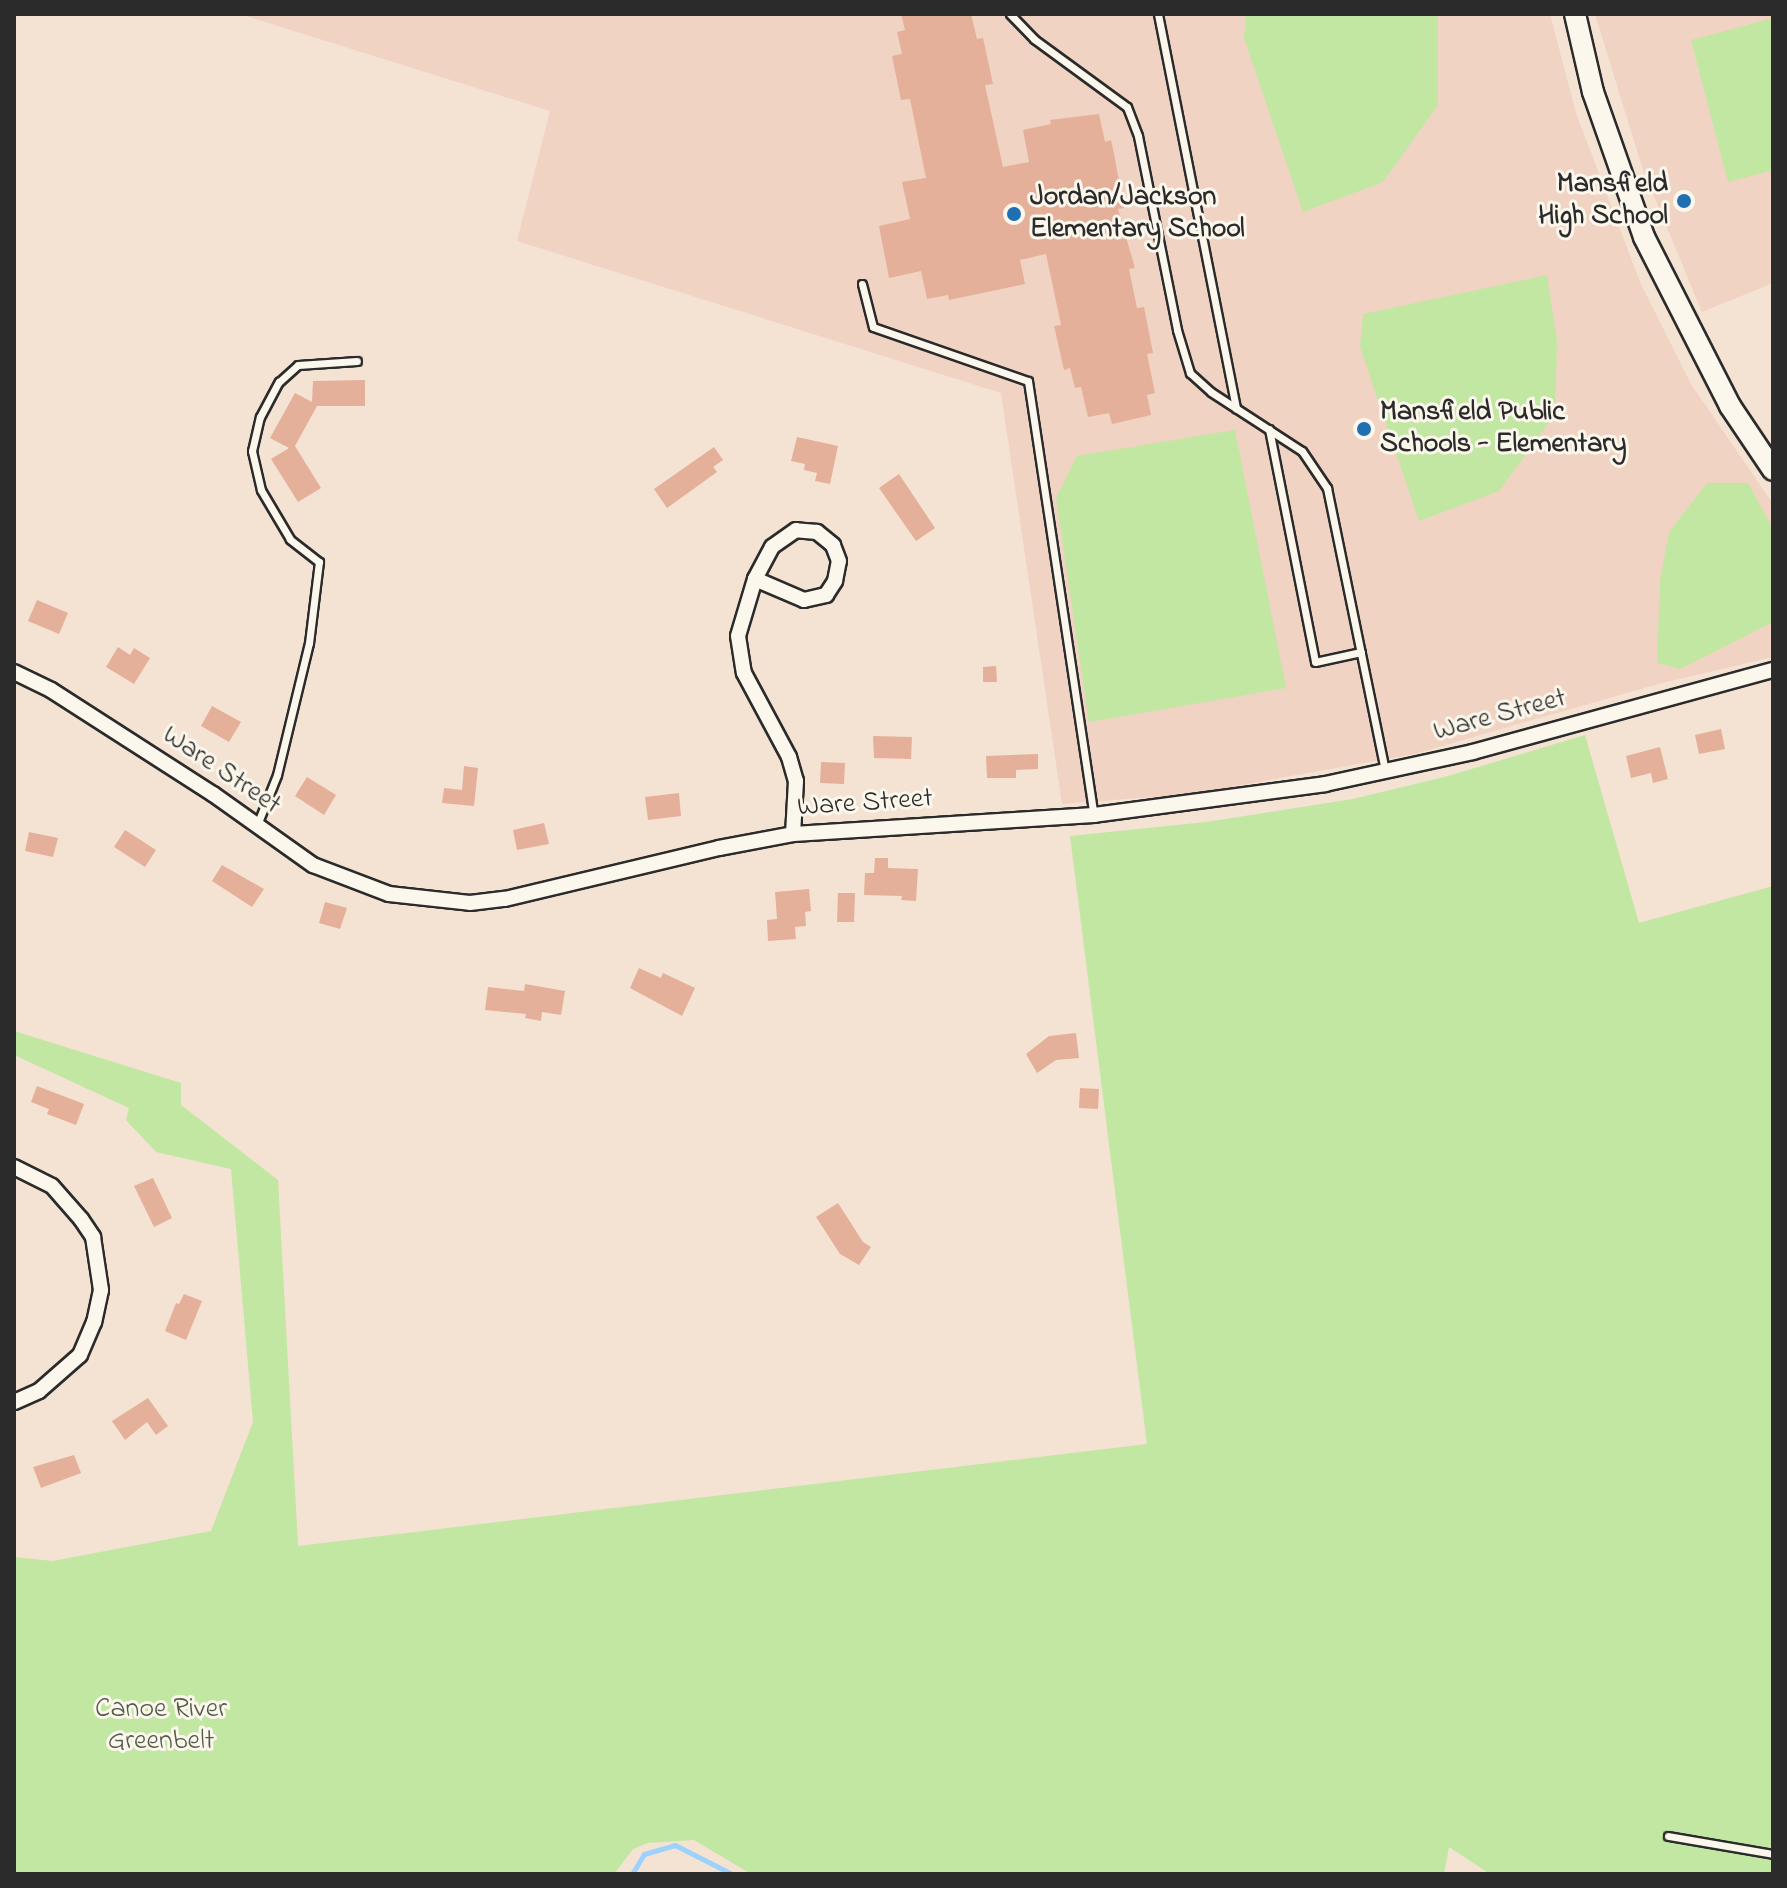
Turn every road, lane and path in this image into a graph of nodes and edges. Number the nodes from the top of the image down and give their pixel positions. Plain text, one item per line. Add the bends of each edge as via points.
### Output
1 (1010, 14) edge
2 (1158, 14) edge
3 (1575, 14) edge
4 (862, 284) dead end
5 (357, 361) dead end
6 (1236, 408) junction
7 (1269, 429) junction
8 (1773, 470) edge
9 (755, 579) junction
10 (1361, 652) junction
11 (1773, 670) edge
12 (14, 672) edge
13 (1386, 773) junction
14 (1094, 815) junction
15 (257, 825) junction
16 (793, 834) junction
17 (14, 1167) edge
18 (14, 1402) edge
19 (1668, 1836) dead end
20 (1773, 1854) edge

1 - 6 lane via 1034,39 1127,107 1138,136 1190,373
2 - 6 lane
3 - 8 main road via 1593,92 1644,237 1730,406
4 - 14 lane via 873,327 1028,381
5 - 15 lane via 298,365 279,382 260,417 252,451 261,490 290,539 319,562 309,643 277,775
6 - 7 lane
7 - 10 lane via 1302,451 1327,488
7 - 10 lane via 1315,662
9 - 9 street via 772,547 796,530 817,532 833,545 839,561 826,595 804,600
9 - 16 street via 738,636 744,673 789,757 796,781
10 - 13 lane
11 - 13 street, Ware Street
12 - 15 street, Ware Street via 51,690
13 - 14 street, Ware Street
14 - 16 street, Ware Street
15 - 16 street, Ware Street via 313,865 350,881 389,894 470,903
17 - 18 street via 52,1186 81,1219 93,1237 101,1290 80,1355 39,1391
19 - 20 lane

